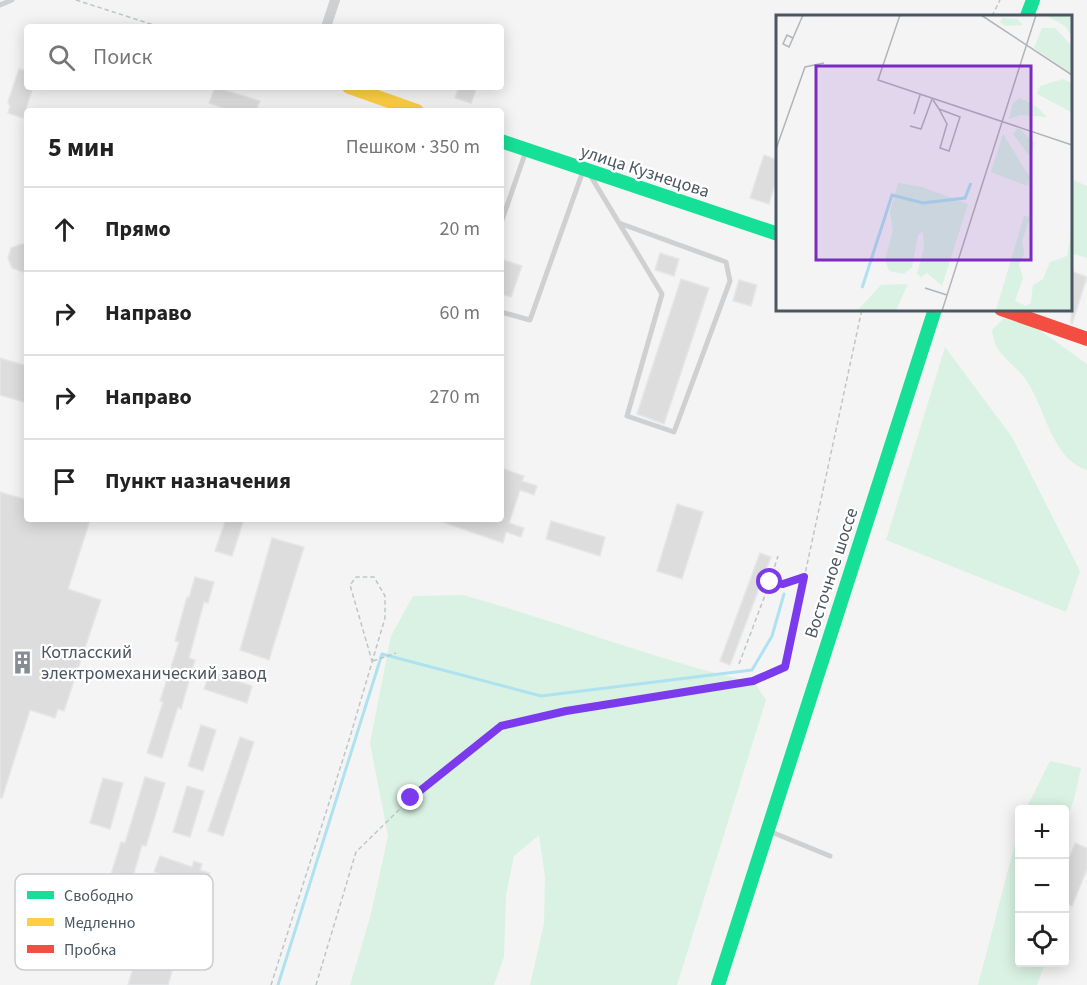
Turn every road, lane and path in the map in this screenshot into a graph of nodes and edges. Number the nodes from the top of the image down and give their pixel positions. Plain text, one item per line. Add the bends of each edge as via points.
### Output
1 (12, 0) edge
2 (76, 0) edge
3 (335, 0) edge
4 (1000, 0) edge
5 (1033, 0) edge
6 (0, 5) edge
7 (992, 15) edge
8 (1027, 15) edge
9 (151, 24) edge
10 (327, 24) edge
11 (358, 90) edge
12 (408, 108) edge
13 (504, 142) edge
14 (526, 150) junction
15 (586, 170) junction
16 (504, 214) edge
17 (619, 223) junction
18 (776, 233) edge
19 (862, 310) edge
20 (935, 310) edge
21 (1004, 310) edge
22 (504, 313) edge
23 (1087, 339) edge
24 (778, 556) dead end
25 (804, 577) junction
26 (770, 582) junction
27 (396, 653) dead end
28 (372, 661) junction
29 (739, 664) dead end
30 (768, 830) junction
31 (830, 856) dead end
32 (271, 985) edge
33 (316, 985) edge
34 (718, 985) edge

1 - 6 lane
2 - 9 path
3 - 10 street
4 - 7 path
5 - 8 main road
11 - 12 main road
13 - 14 main road, улица Кузнецова
14 - 15 main road, улица Кузнецова
14 - 16 lane
15 - 17 lane
15 - 18 main road, улица Кузнецова
15 - 22 lane via 530,320
17 - 17 lane via 662,294 627,416 674,432 730,281 726,262
19 - 25 path
20 - 30 main road, Восточное шоссе
21 - 23 main road
24 - 26 path
25 - 26 path via 783,584
25 - 33 path via 785,667 753,681 566,711 501,726 411,798 356,852
26 - 29 path
27 - 28 path
28 - 28 path via 385,618 385,596 375,577 363,575 350,585
28 - 32 path
30 - 31 lane
30 - 34 main road, Восточное шоссе

